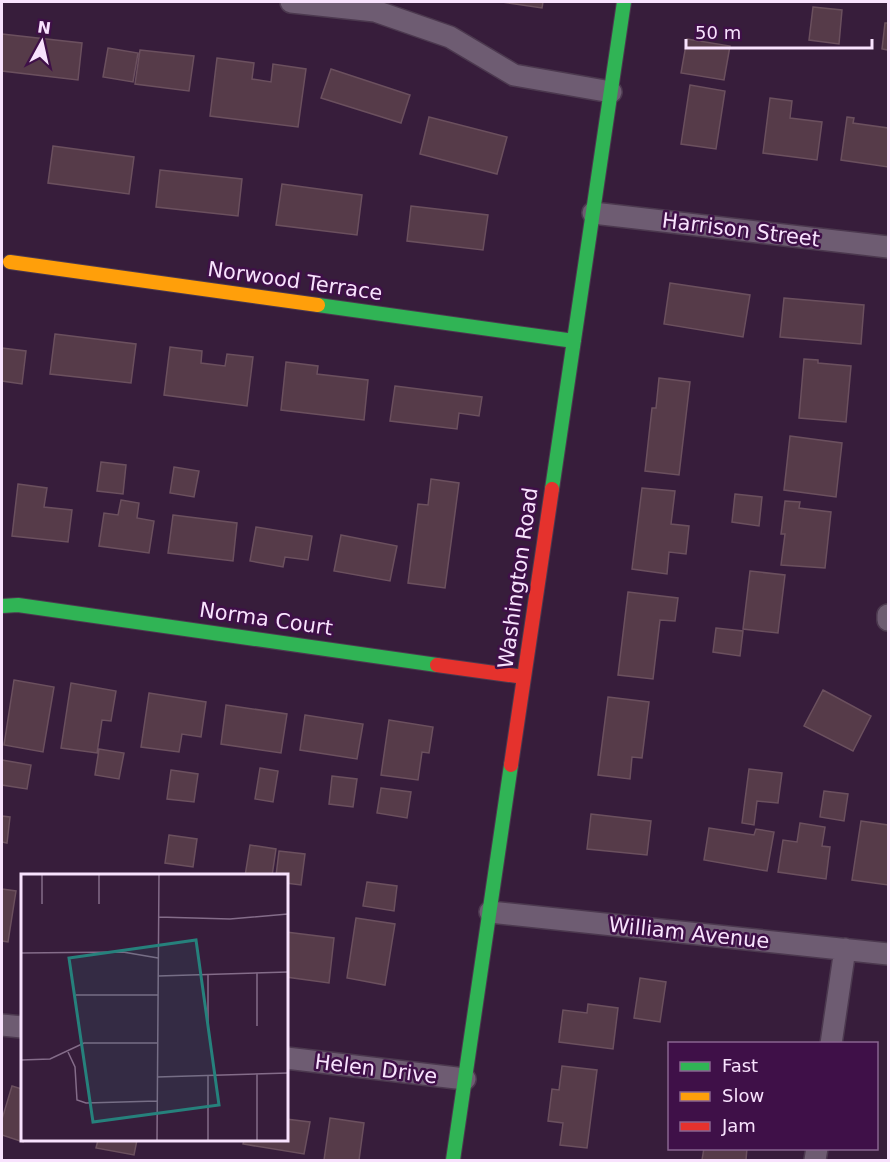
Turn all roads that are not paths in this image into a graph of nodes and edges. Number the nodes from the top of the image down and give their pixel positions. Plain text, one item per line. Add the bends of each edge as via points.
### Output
1 (291, 2) edge
2 (624, 2) edge
3 (611, 92) junction
4 (593, 213) junction
5 (888, 247) edge
6 (10, 262) dead end
7 (574, 341) junction
8 (2, 606) edge
9 (888, 615) edge
10 (888, 620) edge
11 (524, 677) junction
12 (490, 912) junction
13 (845, 949) junction
14 (888, 954) edge
15 (2, 1025) edge
16 (21, 1027) edge
17 (831, 1042) edge
18 (288, 1058) edge
19 (465, 1080) junction
20 (453, 1161) edge

1 - 3 street via 375,11 450,37 514,75
2 - 3 street, Washington Road
3 - 4 street, Washington Road
4 - 5 street, Harrison Street
4 - 7 street, Washington Road
6 - 7 street, Norwood Terrace
7 - 11 street, Washington Road
8 - 11 street, Norma Court via 18,605
9 - 10 street
11 - 12 street, Washington Road
12 - 13 street, William Avenue
12 - 19 street, Washington Road
13 - 14 street, William Avenue
13 - 17 street
15 - 16 street
18 - 19 street, Helen Drive
19 - 20 street, Washington Road

